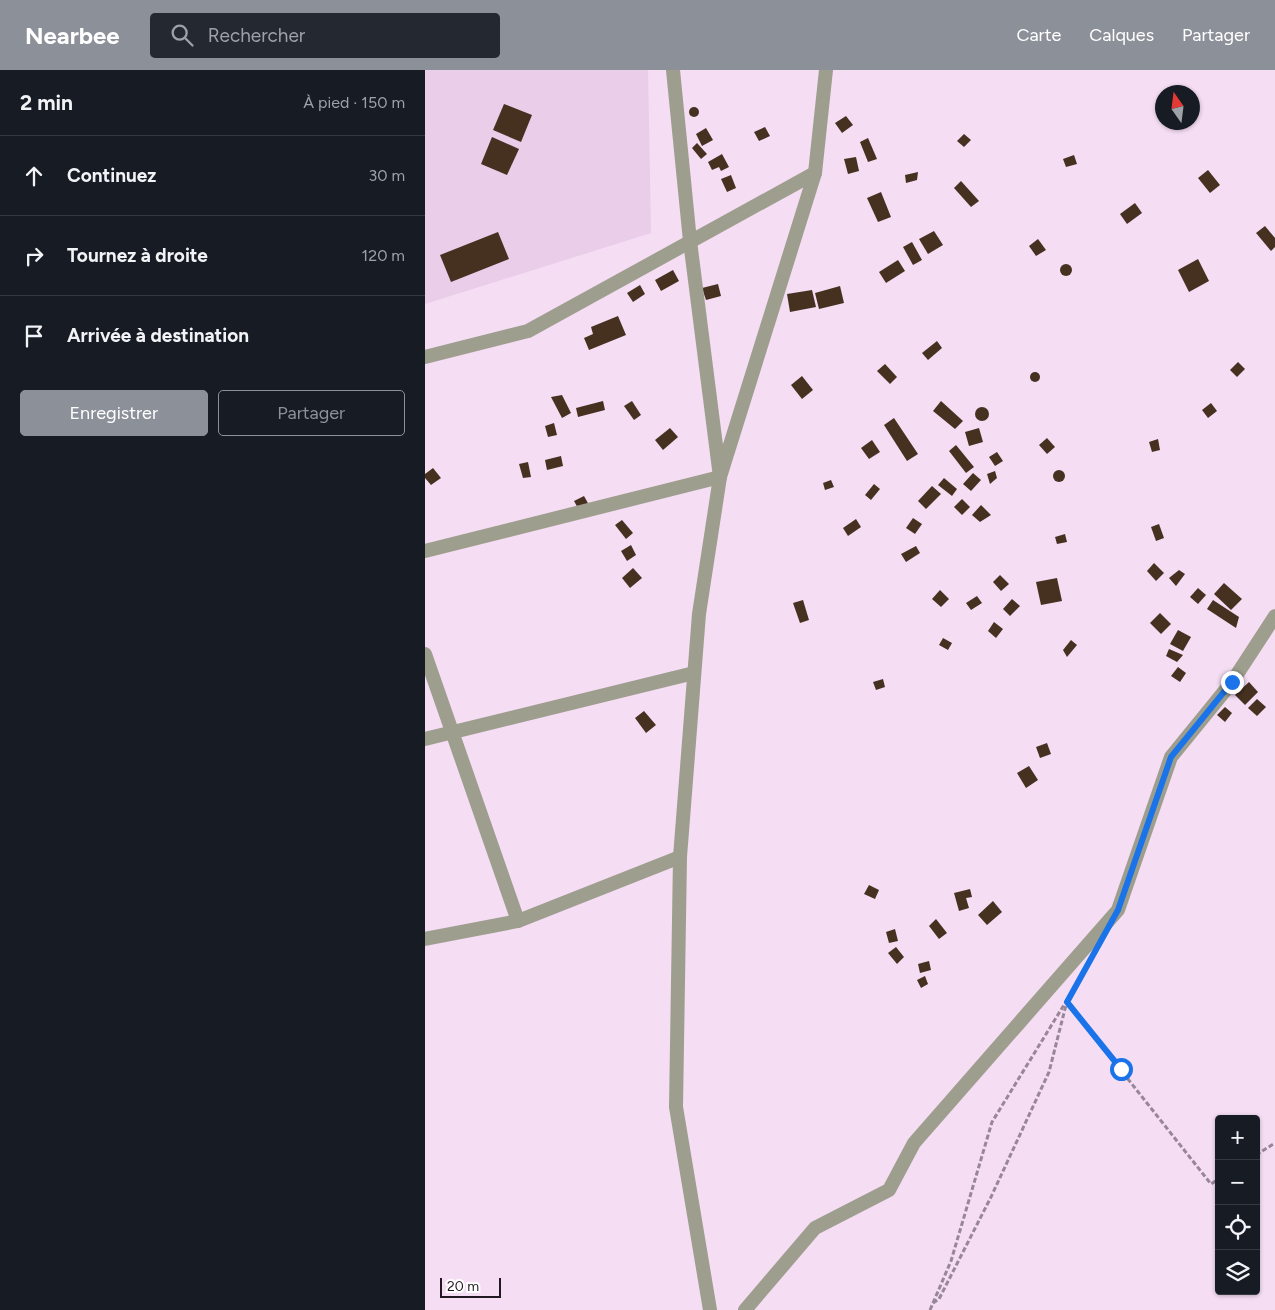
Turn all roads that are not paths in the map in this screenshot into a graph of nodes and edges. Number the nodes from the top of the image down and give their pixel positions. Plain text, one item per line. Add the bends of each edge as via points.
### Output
1 (673, 70) edge
2 (825, 70) edge
3 (815, 173) junction
4 (690, 241) junction
5 (425, 357) edge
6 (720, 477) junction
7 (425, 551) edge
8 (1275, 616) edge
9 (425, 654) edge
10 (694, 673) junction
11 (452, 732) junction
12 (425, 739) edge
13 (679, 857) junction
14 (518, 921) junction
15 (425, 939) edge
16 (710, 1310) edge
17 (745, 1310) edge

1 - 4 street
2 - 3 street
3 - 4 street
3 - 6 street
4 - 5 street via 528,330
4 - 6 street
6 - 7 street
6 - 10 street via 699,614
8 - 17 street via 1232,682 1171,757 1118,910 914,1143 889,1190 815,1228
9 - 11 street
10 - 11 street
10 - 13 street
11 - 12 street
11 - 14 street
13 - 14 street
13 - 16 street via 676,1107
14 - 15 street

